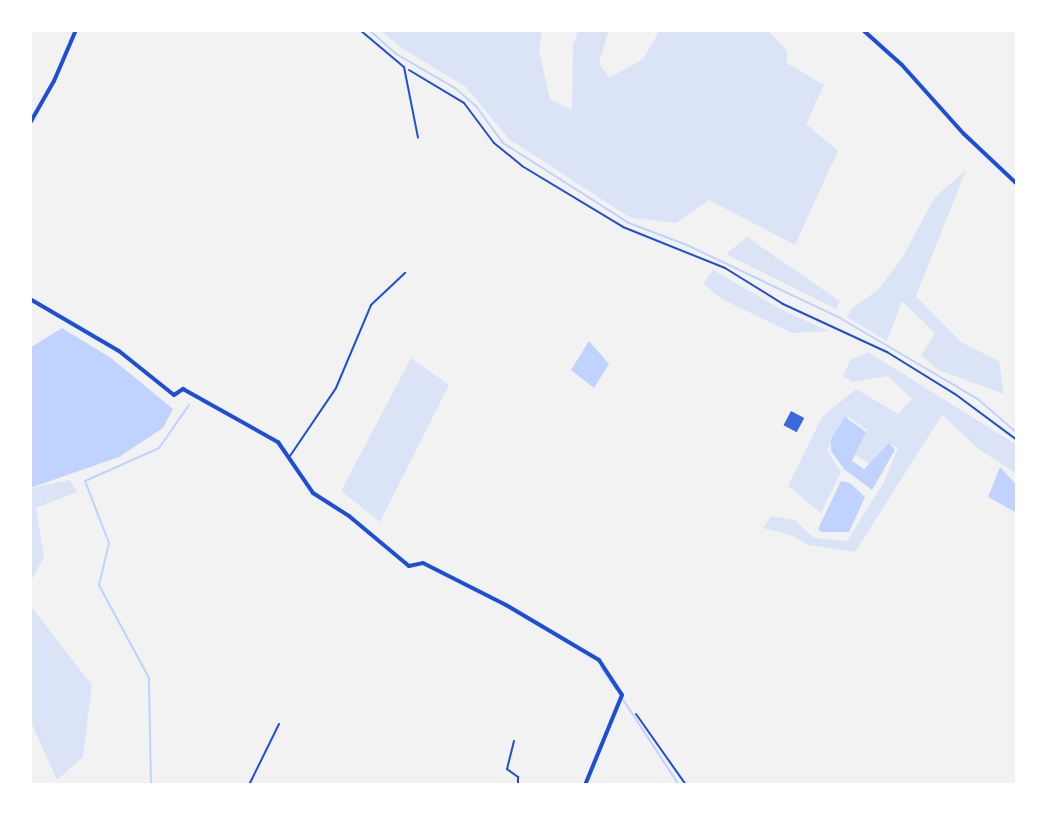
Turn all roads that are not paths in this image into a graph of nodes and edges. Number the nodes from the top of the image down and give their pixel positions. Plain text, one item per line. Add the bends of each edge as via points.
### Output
1 (76, 30) edge
2 (360, 30) edge
3 (863, 30) edge
4 (30, 123) edge
5 (418, 138) dead end
6 (1017, 184) edge
7 (405, 273) dead end
8 (30, 299) edge
9 (288, 458) junction
10 (636, 714) dead end
11 (279, 724) dead end
12 (514, 741) dead end
13 (249, 785) edge
14 (518, 785) edge
15 (585, 785) edge
16 (686, 785) edge
17 (768, 785) edge
18 (776, 785) edge

1 - 4 street
2 - 5 lane via 404,67
3 - 6 street
7 - 9 lane via 371,305 336,388
8 - 9 street via 119,351 174,395 183,389 278,442
9 - 15 street via 313,493 409,566 423,563 599,660 620,698
10 - 16 lane
11 - 13 lane
12 - 14 lane via 507,769 518,777
17 - 18 lane

